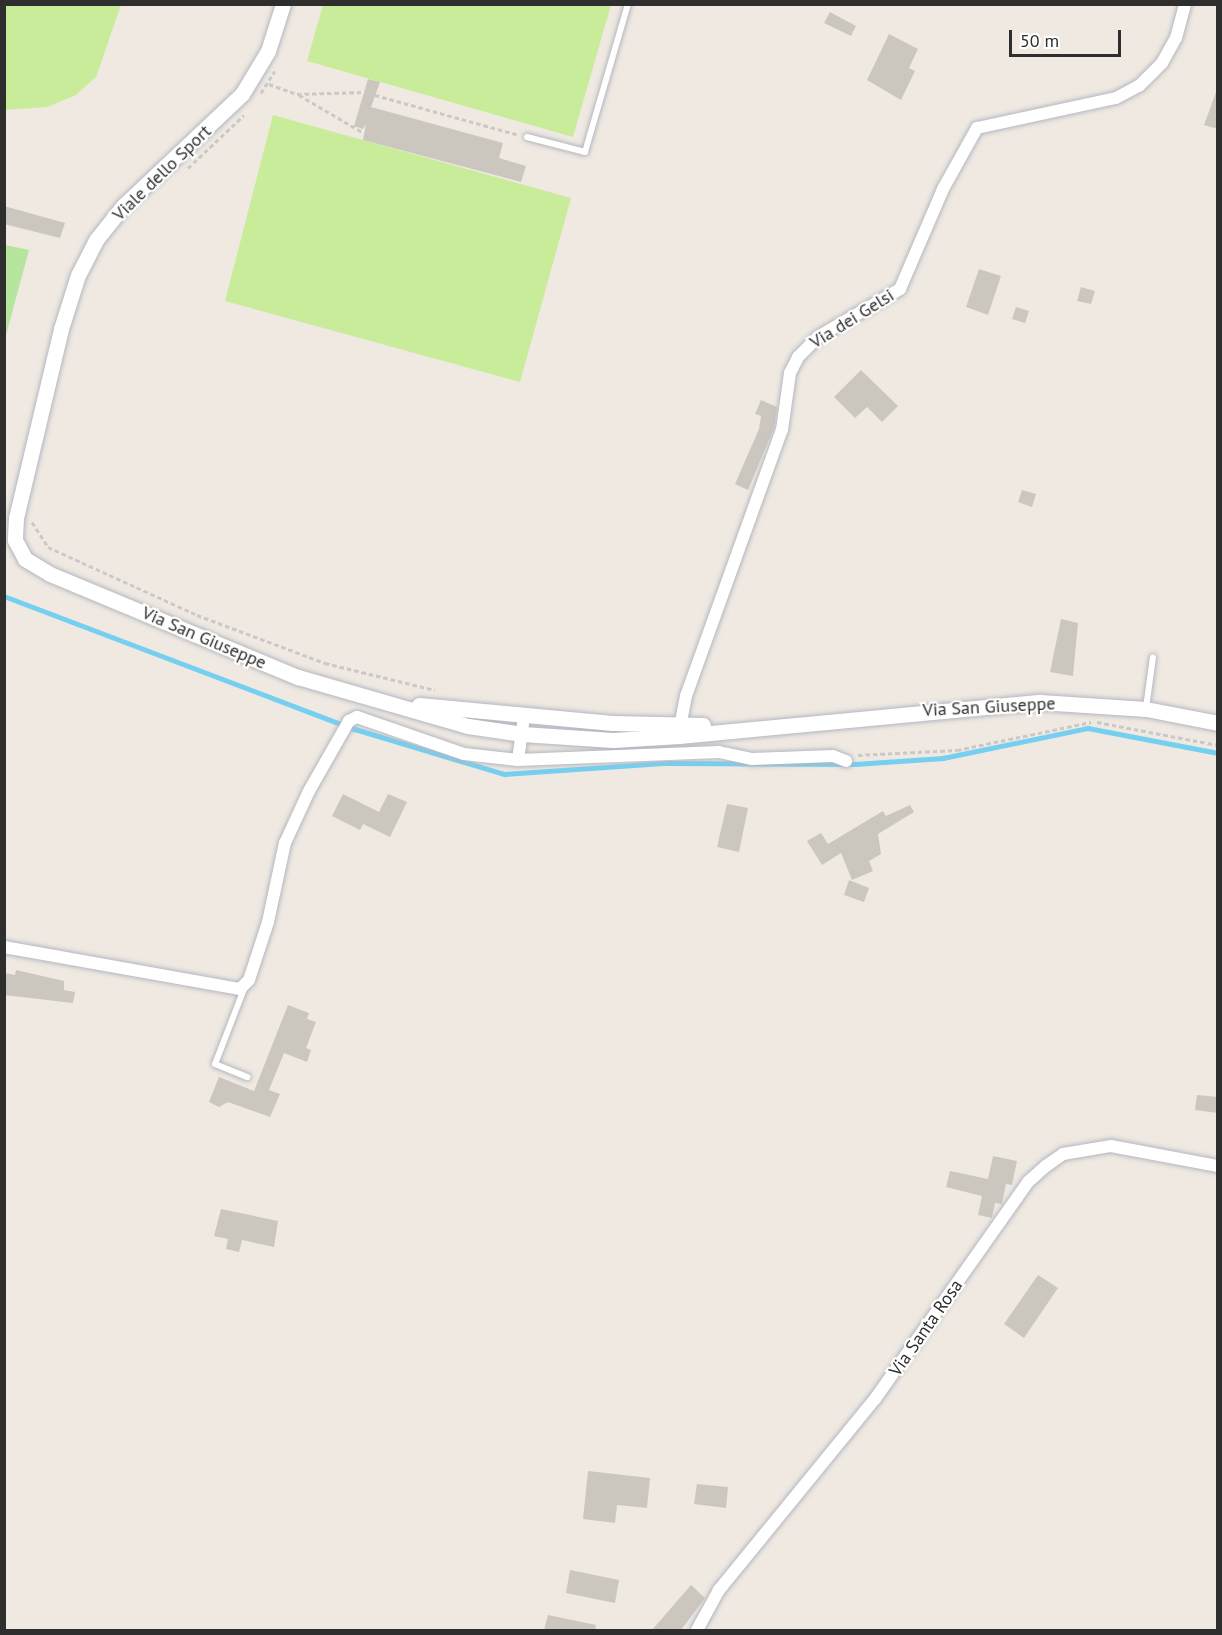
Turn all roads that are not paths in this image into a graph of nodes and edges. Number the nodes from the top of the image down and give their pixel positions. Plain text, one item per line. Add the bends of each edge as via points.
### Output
1 (284, 4) edge
2 (628, 4) edge
3 (1185, 4) edge
4 (527, 137) road end
5 (4, 551) edge
6 (25, 558) junction
7 (1153, 657) dead end
8 (390, 702) junction
9 (1146, 709) junction
10 (524, 717) junction
11 (1218, 723) edge
12 (679, 730) junction
13 (522, 734) junction
14 (848, 757) road end
15 (518, 760) junction
16 (4, 947) edge
17 (245, 986) junction
18 (247, 1077) dead end
19 (1218, 1166) edge
20 (697, 1630) edge

1 - 6 street, Viale dello Sport via 265,57 242,94 123,206 96,240 78,275 61,329 16,518 15,540
2 - 4 lane via 585,152
3 - 12 street, Via dei Gelsi via 1176,38 1162,63 1139,86 1105,101 977,128 943,189 900,289 818,337 798,357 782,430
5 - 6 street, Via San Giuseppe
6 - 8 street, Via San Giuseppe via 50,574 298,677
7 - 9 lane
8 - 10 street, Via San Giuseppe
8 - 13 street, Via San Giuseppe via 468,726
9 - 11 street, Via San Giuseppe
9 - 12 street, Via San Giuseppe via 998,703
10 - 12 street, Via San Giuseppe
10 - 13 street
12 - 13 street, Via San Giuseppe via 613,740
13 - 15 street
14 - 15 street via 752,759 719,752
15 - 17 street via 464,754 363,718 346,726 285,843 268,922
16 - 17 street via 229,990
17 - 18 lane via 214,1064
19 - 20 street, Via Santa Rosa via 1110,1146 1079,1149 1046,1166 1028,1182 875,1399 719,1590

